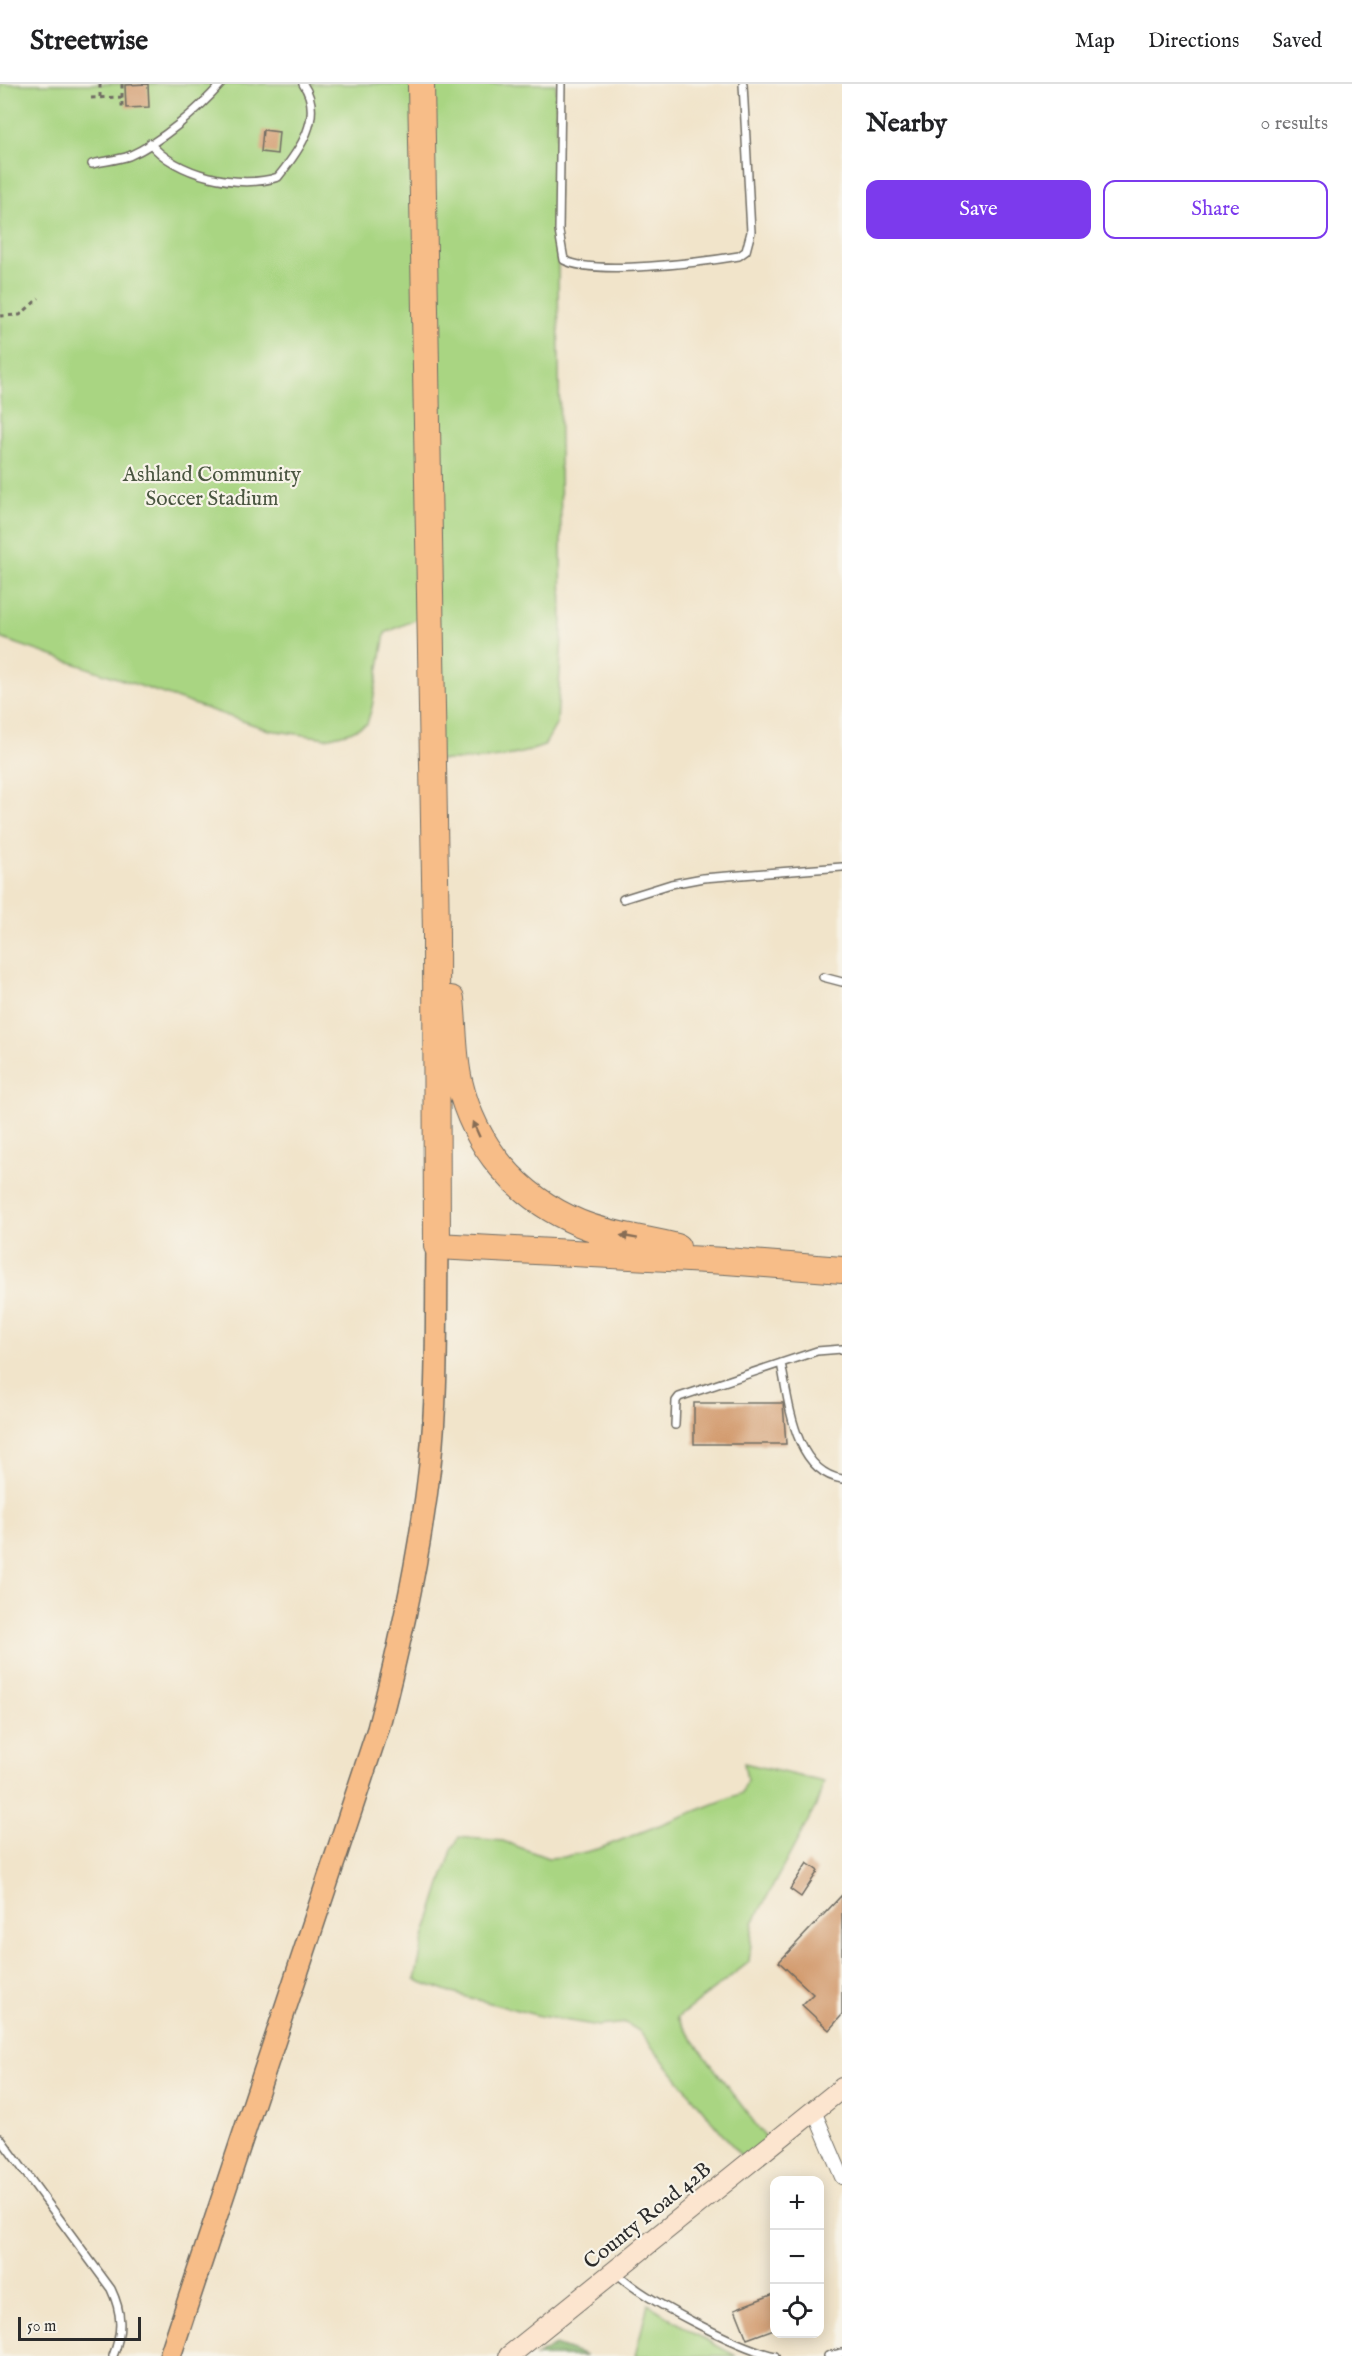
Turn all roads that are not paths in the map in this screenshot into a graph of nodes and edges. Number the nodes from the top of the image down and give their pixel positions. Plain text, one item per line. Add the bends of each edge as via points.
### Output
1 (221, 84) edge
2 (303, 84) edge
3 (421, 84) edge
4 (561, 84) edge
5 (743, 84) edge
6 (150, 143) junction
7 (92, 164) dead end
8 (842, 867) edge
9 (623, 899) dead end
10 (436, 934) junction
11 (823, 977) dead end
12 (842, 982) edge
13 (437, 1246) junction
14 (726, 1261) junction
15 (842, 1270) edge
16 (842, 1349) edge
17 (781, 1363) junction
18 (675, 1425) dead end
19 (842, 1479) edge
20 (842, 2088) edge
21 (814, 2111) junction
22 (0, 2138) edge
23 (842, 2177) edge
24 (615, 2271) junction
25 (842, 2353) edge
26 (113, 2356) edge
27 (170, 2356) edge
28 (509, 2356) edge
29 (775, 2356) edge
30 (828, 2356) edge

1 - 6 lane via 205,102
2 - 6 lane via 312,102 311,122 292,160 278,177 252,181 196,173 166,160
3 - 10 highway
4 - 5 lane via 561,252 572,265 616,266 684,265 739,256 746,251 752,232
6 - 7 lane via 129,156
8 - 9 lane via 703,878
10 - 13 highway
14 -> 10 highway via 580,1224 553,1211 502,1170 483,1145 459,1080 448,968
11 - 12 lane
13 - 14 highway
13 - 27 main road via 430,1463 416,1571 403,1632 378,1729
14 - 15 highway
16 - 17 lane via 817,1351
17 - 18 lane via 679,1397
17 - 19 lane via 791,1413 805,1451 814,1467
20 - 21 main road, County Road 42B
21 - 23 street
21 - 24 main road, County Road 42B
22 - 26 lane via 111,2289 121,2329
24 - 28 main road, County Road 42B
24 - 29 lane via 634,2289 749,2349
25 - 30 lane

